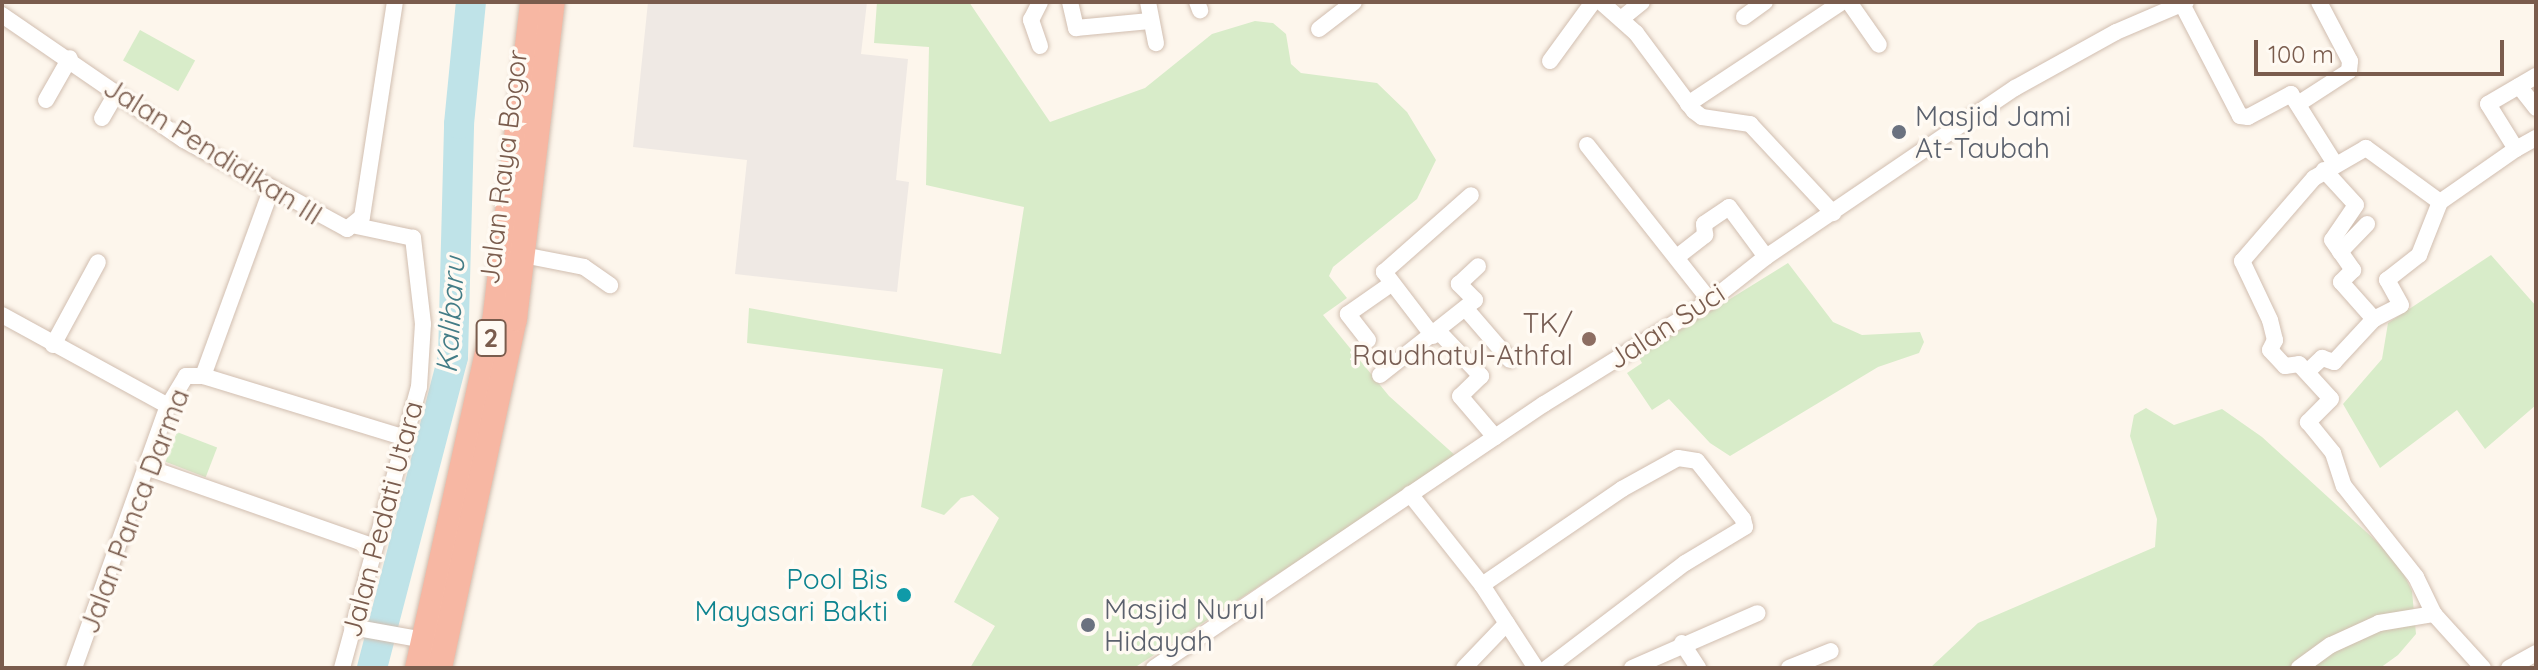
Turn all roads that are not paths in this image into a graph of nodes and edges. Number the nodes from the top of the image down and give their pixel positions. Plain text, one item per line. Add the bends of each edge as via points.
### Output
1 (395, 2) edge
2 (532, 2) edge
3 (553, 2) edge
4 (1040, 2) edge
5 (1070, 2) edge
6 (1354, 2) edge
7 (1593, 2) edge
8 (1601, 2) edge
9 (1642, 2) edge
10 (1765, 2) edge
11 (1842, 2) edge
12 (1849, 2) edge
13 (2319, 2) edge
14 (2184, 3) edge
15 (1148, 10) edge
16 (2, 15) edge
17 (1744, 17) dead end
18 (1621, 19) junction
19 (1319, 29) dead end
20 (1156, 43) dead end
21 (1879, 45) dead end
22 (1040, 46) dead end
23 (70, 58) junction
24 (1550, 61) dead end
25 (2536, 76) edge
26 (2519, 86) junction
27 (116, 94) junction
28 (46, 100) dead end
29 (1688, 104) junction
30 (2298, 104) junction
31 (2536, 108) edge
32 (102, 118) dead end
33 (2536, 138) edge
34 (1587, 145) dead end
35 (2516, 149) junction
36 (2330, 167) junction
37 (271, 190) junction
38 (1471, 195) dead end
39 (2440, 202) junction
40 (1833, 213) junction
41 (2367, 224) dead end
42 (356, 226) junction
43 (2340, 252) junction
44 (523, 255) junction
45 (1677, 257) junction
46 (1766, 257) junction
47 (98, 262) dead end
48 (1478, 266) dead end
49 (1391, 284) junction
50 (610, 285) dead end
51 (1710, 301) junction
52 (1466, 309) junction
53 (2, 315) edge
54 (2374, 319) junction
55 (1436, 334) junction
56 (1368, 340) dead end
57 (53, 345) junction
58 (1510, 360) dead end
59 (2307, 372) junction
60 (1380, 375) dead end
61 (203, 376) junction
62 (168, 406) junction
63 (1495, 437) junction
64 (406, 438) junction
65 (149, 468) junction
66 (1410, 494) junction
67 (375, 547) junction
68 (1482, 585) junction
69 (1758, 613) dead end
70 (2434, 614) junction
71 (1507, 623) junction
72 (352, 627) junction
73 (424, 640) junction
74 (1682, 643) junction
75 (1831, 651) dead end
76 (2536, 653) edge
77 (74, 668) edge
78 (342, 668) edge
79 (417, 668) edge
80 (440, 668) edge
81 (1154, 668) edge
82 (1464, 668) edge
83 (1536, 668) edge
84 (1547, 668) edge
85 (1632, 668) edge
86 (1698, 668) edge
87 (1789, 668) edge
88 (2299, 668) edge
89 (2483, 668) edge
90 (2509, 668) edge

1 - 42 street, Jalan Pendidikan III via 362,217
2 - 73 highway, Jalan Raya Bogor / 2 via 494,322
3 - 44 highway, Jalan Raya Bogor / 2
4 - 22 street via 1031,20
5 - 15 street via 1076,28
6 - 19 street
7 - 24 street
8 - 18 street
9 - 18 street
10 - 17 street
11 - 29 street
12 - 21 street
13 - 30 street via 2350,61 2349,71
14 - 30 street via 2240,116 2248,117 2288,93
14 - 40 street, Jalan Suci via 2116,32 2015,88
15 - 20 street
16 - 23 street, Jalan Pendidikan III
18 - 29 street
23 - 27 street, Jalan Pendidikan III
23 - 28 street
25 - 26 street
26 - 31 street
26 - 35 street via 2486,106
27 - 32 street
27 - 37 street, Jalan Pendidikan III
29 - 40 street via 1702,117 1750,124
30 - 36 street
33 - 35 street
34 - 45 street
35 - 39 street
36 - 39 street via 2370,149
36 - 43 street via 2356,205 2332,240
36 - 59 street via 2242,260 2270,320 2275,340 2270,350 2285,366 2298,363
37 - 42 street, Jalan Pendidikan III via 335,227
37 - 61 street, Jalan Panca Darma
38 - 49 street via 1387,265
39 - 54 street via 2419,255 2387,280 2401,305
40 - 46 street, Jalan Suci
41 - 43 street
42 - 64 street, Jalan Pedati Utara via 380,235 408,236 416,243 423,324 419,387
43 - 54 street via 2353,270 2341,282
44 - 50 street via 584,267
44 - 80 highway, Jalan Raya Bogor / 2 via 515,319
45 - 46 street via 1705,235 1704,224 1729,207
45 - 51 street
46 - 51 street, Jalan Suci
47 - 57 street
48 - 52 street via 1459,284 1475,299
49 - 55 street
49 - 56 street via 1348,314
51 - 63 street, Jalan Suci
52 - 55 street
52 - 58 street
53 - 57 street
54 - 59 street via 2334,362 2322,358
55 - 60 street
55 - 63 street via 1481,376 1460,396
57 - 62 street
59 - 70 street via 2331,402 2308,423 2333,453 2344,486 2416,577
61 - 62 street, Jalan Panca Darma via 182,379
61 - 64 street
62 - 65 street, Jalan Panca Darma
63 - 66 street, Jalan Suci
64 - 67 street, Jalan Pedati Utara
65 - 67 street
65 - 77 street, Jalan Panca Darma
66 - 68 street
66 - 81 street, Jalan Suci
67 - 72 street, Jalan Pedati Utara
68 - 71 street
68 - 84 street via 1622,489 1678,458 1697,461 1743,519 1745,527 1685,563
69 - 74 street
70 - 88 street via 2379,623 2331,645
70 - 89 street
71 - 82 street
71 - 83 street
72 - 73 street
72 - 78 street, Jalan Pedati Utara
73 - 79 highway, Jalan Raya Bogor / 2
74 - 85 street
74 - 86 street
75 - 87 street
76 - 90 street

